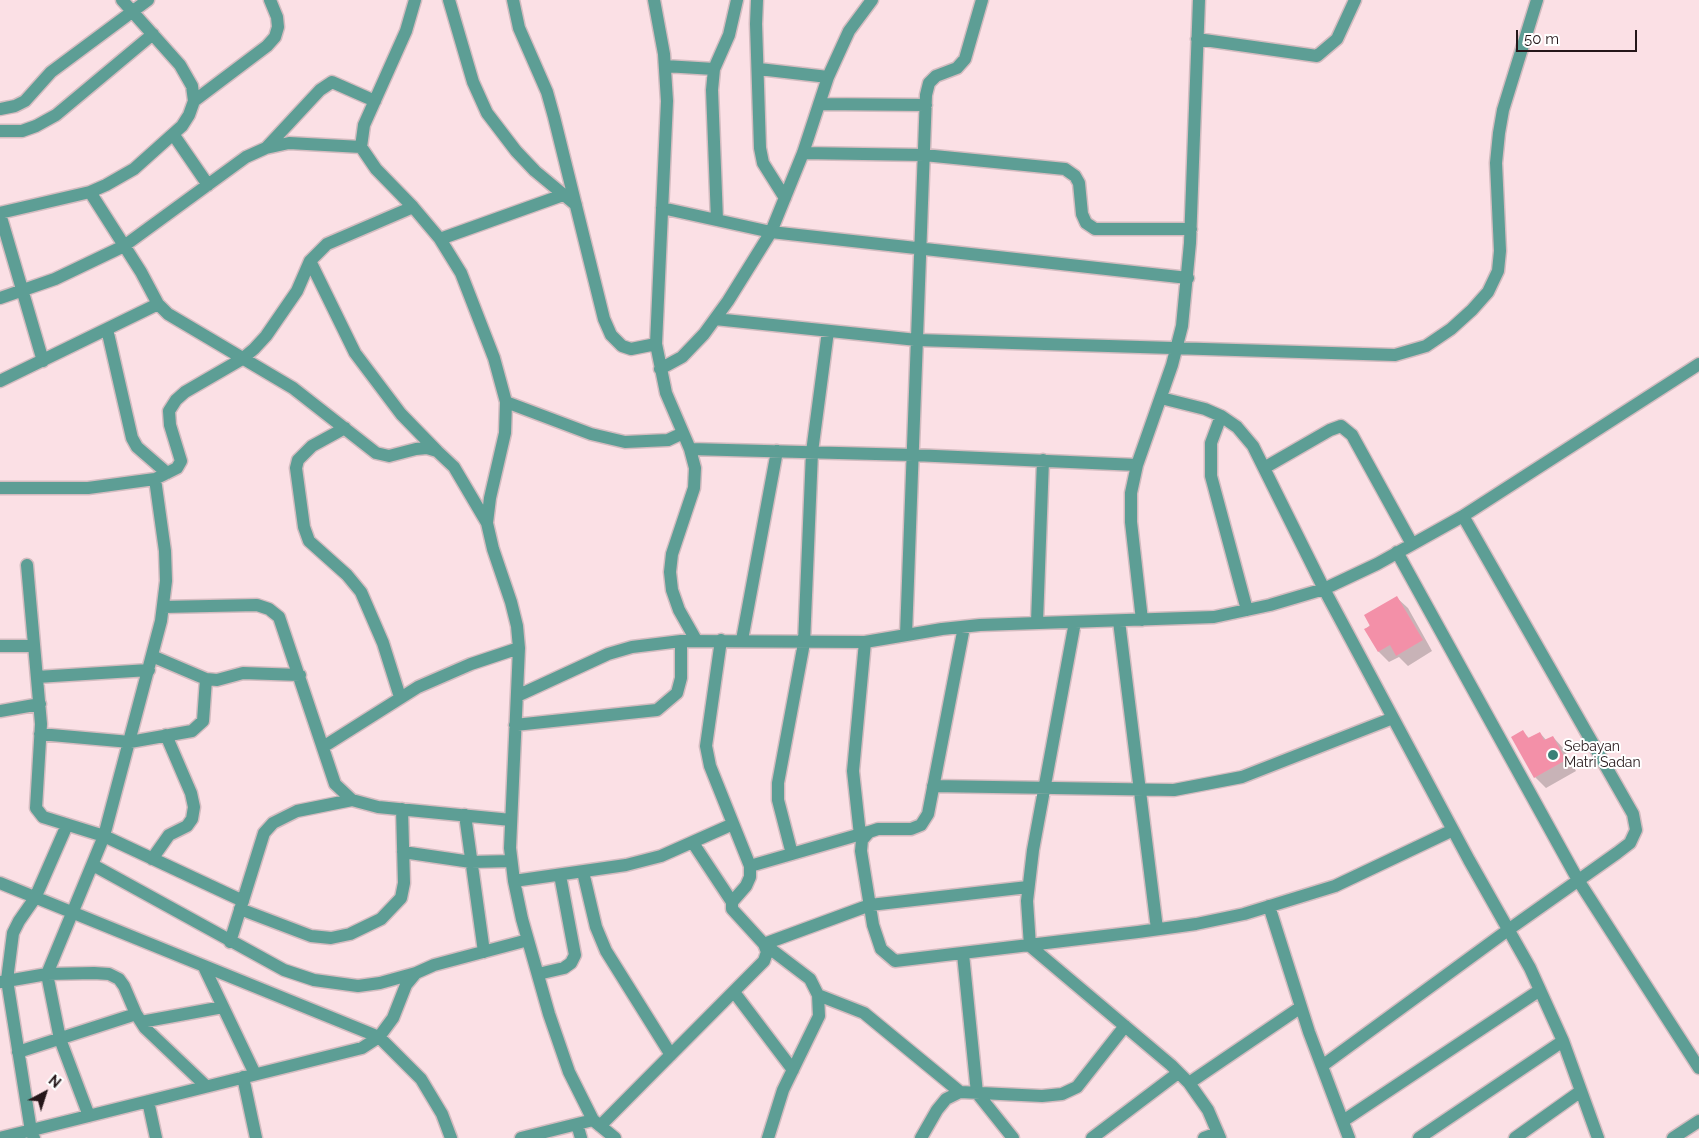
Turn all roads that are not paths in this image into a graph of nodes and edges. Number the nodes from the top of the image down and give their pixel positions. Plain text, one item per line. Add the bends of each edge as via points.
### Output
1 (122, 0) edge
2 (148, 0) edge
3 (270, 0) edge
4 (426, 0) edge
5 (449, 0) edge
6 (513, 0) edge
7 (654, 0) edge
8 (737, 0) edge
9 (757, 0) edge
10 (858, 0) edge
11 (872, 0) edge
12 (982, 0) edge
13 (1199, 0) edge
14 (1355, 0) edge
15 (1537, 0) edge
16 (413, 4) edge
17 (133, 12) junction
18 (857, 18) junction
19 (153, 34) junction
20 (1197, 39) junction
21 (665, 66) junction
22 (714, 69) junction
23 (759, 69) junction
24 (828, 77) junction
25 (194, 101) junction
26 (375, 101) junction
27 (819, 104) junction
28 (926, 105) junction
29 (0, 109) edge
30 (0, 131) edge
31 (173, 134) junction
32 (361, 147) junction
33 (266, 148) junction
34 (803, 153) junction
35 (924, 155) junction
36 (208, 185) junction
37 (90, 192) junction
38 (563, 195) junction
39 (785, 198) junction
40 (576, 206) junction
41 (413, 207) junction
42 (662, 208) junction
43 (0, 213) edge
44 (717, 220) junction
45 (1191, 229) junction
46 (771, 232) junction
47 (440, 239) junction
48 (124, 246) junction
49 (920, 248) junction
50 (310, 261) junction
51 (1188, 278) junction
52 (321, 284) junction
53 (297, 291) junction
54 (22, 292) junction
55 (0, 298) edge
56 (158, 304) junction
57 (715, 319) junction
58 (106, 329) junction
59 (828, 331) junction
60 (917, 340) junction
61 (656, 344) junction
62 (1177, 348) junction
63 (242, 359) junction
64 (43, 360) junction
65 (1699, 364) edge
66 (660, 369) junction
67 (0, 381) edge
68 (1161, 398) junction
69 (506, 402) junction
70 (1222, 416) junction
71 (345, 428) junction
72 (683, 433) junction
73 (690, 449) junction
74 (437, 451) junction
75 (777, 451) junction
76 (812, 452) junction
77 (913, 455) junction
78 (1043, 460) junction
79 (1137, 465) junction
80 (1264, 468) junction
81 (167, 473) junction
82 (155, 479) junction
83 (0, 488) edge
84 (1463, 516) junction
85 (487, 523) junction
86 (1412, 544) junction
87 (1397, 552) junction
88 (27, 565) dead end
89 (1324, 589) junction
90 (163, 607) junction
91 (1248, 610) junction
92 (1142, 620) junction
93 (1119, 621) junction
94 (1037, 622) junction
95 (1075, 622) junction
96 (964, 627) junction
97 (906, 635) junction
98 (696, 640) junction
99 (721, 640) junction
100 (742, 640) junction
101 (681, 641) junction
102 (865, 642) junction
103 (804, 643) junction
104 (0, 646) edge
105 (33, 646) junction
106 (519, 648) junction
107 (152, 656) junction
108 (149, 670) junction
109 (300, 675) junction
110 (38, 677) junction
111 (206, 679) junction
112 (516, 696) junction
113 (400, 697) junction
114 (40, 704) junction
115 (0, 711) edge
116 (1393, 718) junction
117 (515, 725) junction
118 (40, 734) junction
119 (166, 735) junction
120 (130, 742) junction
121 (323, 747) junction
122 (933, 786) junction
123 (1044, 788) junction
124 (1140, 790) junction
125 (352, 800) junction
126 (402, 809) junction
127 (465, 815) junction
128 (511, 820) junction
129 (732, 824) junction
130 (67, 825) junction
131 (1453, 830) junction
132 (864, 834) junction
133 (104, 836) junction
134 (693, 843) junction
135 (403, 852) junction
136 (792, 854) junction
137 (152, 859) junction
138 (512, 861) junction
139 (471, 862) junction
140 (93, 865) junction
141 (750, 866) junction
142 (584, 872) junction
143 (560, 875) junction
144 (1578, 880) junction
145 (514, 881) junction
146 (0, 884) edge
147 (1028, 887) junction
148 (35, 898) junction
149 (732, 902) junction
150 (242, 905) junction
151 (870, 905) junction
152 (1269, 906) junction
153 (73, 914) junction
154 (1157, 929) junction
155 (1508, 930) junction
156 (528, 940) junction
157 (230, 942) junction
158 (764, 944) junction
159 (1030, 946) junction
160 (484, 952) junction
161 (963, 954) junction
162 (204, 967) junction
163 (416, 973) junction
164 (47, 974) junction
165 (538, 974) junction
166 (4, 981) edge
167 (1540, 990) junction
168 (734, 992) junction
169 (818, 995) junction
170 (223, 1007) junction
171 (1301, 1007) junction
172 (6, 1014) edge
173 (138, 1018) junction
174 (1125, 1026) junction
175 (379, 1037) junction
176 (60, 1039) junction
177 (1563, 1042) junction
178 (18, 1052) junction
179 (671, 1055) junction
180 (1322, 1066) junction
181 (1699, 1068) edge
182 (793, 1070) junction
183 (1178, 1073) junction
184 (249, 1076) junction
185 (1189, 1083) junction
186 (206, 1086) junction
187 (1582, 1091) junction
188 (960, 1092) junction
189 (977, 1093) junction
190 (148, 1101) junction
191 (89, 1116) junction
192 (1342, 1121) junction
193 (1699, 1121) edge
194 (597, 1123) junction
195 (577, 1124) junction
196 (32, 1134) edge
197 (1219, 1135) edge
198 (0, 1138) edge
199 (156, 1138) edge
200 (256, 1138) edge
201 (451, 1138) edge
202 (521, 1138) edge
203 (581, 1138) edge
204 (615, 1138) edge
205 (768, 1138) edge
206 (921, 1138) edge
207 (1012, 1138) edge
208 (1092, 1138) edge
209 (1204, 1138) edge
210 (1349, 1138) edge
211 (1419, 1138) edge
212 (1515, 1138) edge
213 (1598, 1138) edge
214 (1673, 1138) edge

1 - 17 street
2 - 17 street
3 - 25 street via 277,17 275,37
4 - 16 street
5 - 38 street via 480,100 516,150
6 - 40 street via 519,28 547,92
7 - 21 street
8 - 22 street via 729,34
9 - 23 street
10 - 18 street
11 - 18 street
12 - 28 street via 965,58 957,68 929,82
13 - 20 street
14 - 20 street via 1337,39 1317,56
15 - 62 street via 1499,133 1496,163 1498,271 1488,292 1472,310 1426,346 1395,356
16 - 26 street via 406,31
17 - 19 street
17 - 29 street via 51,72 25,101
18 - 24 street
19 - 25 street via 180,65 192,86
19 - 30 street via 56,115 22,131
20 - 45 street
21 - 22 street
21 - 42 street via 667,101
22 - 44 street
23 - 24 street
23 - 39 street via 763,163
24 - 27 street
25 - 31 street via 189,115
26 - 32 street via 364,125
26 - 33 street via 332,82 320,90
27 - 28 street
27 - 34 street
28 - 35 street
31 - 36 street
31 - 37 street via 134,169
32 - 33 street via 289,143
32 - 41 street via 376,169
33 - 36 street via 246,157
34 - 35 street
34 - 39 street
35 - 45 street via 1065,169 1079,183 1082,214 1086,223 1095,229
35 - 49 street
36 - 48 street
37 - 43 street
37 - 48 street
38 - 40 street
38 - 47 street
39 - 46 street
40 - 61 street via 610,334 622,346 631,349
41 - 47 street
41 - 50 street via 327,244
42 - 44 street
42 - 61 street
43 - 54 street
44 - 46 street
45 - 51 street
46 - 49 street
46 - 57 street
47 - 69 street via 461,274 478,313
48 - 54 street via 55,280
48 - 56 street
49 - 51 street
49 - 60 street
50 - 52 street
50 - 53 street
51 - 62 street
52 - 53 street
52 - 74 street via 364,365 401,414
53 - 63 street via 266,336
54 - 55 street
54 - 64 street
56 - 58 street
56 - 63 street via 178,322
57 - 59 street
57 - 66 street via 682,357
58 - 64 street
58 - 81 street via 132,438 137,447
59 - 60 street
59 - 76 street
60 - 62 street
60 - 77 street
61 - 66 street
62 - 68 street
63 - 71 street via 293,388
63 - 81 street via 176,400 169,411 170,424 181,461 177,468
64 - 67 street
65 - 84 street
66 - 72 street
68 - 70 street
68 - 79 street
69 - 72 street via 591,434 625,442 668,440
69 - 85 street via 505,434
70 - 80 street via 1237,427 1253,446
70 - 91 street via 1211,443 1211,476
71 - 74 street via 376,453 389,456 416,448
71 - 113 street via 312,446 298,460 296,468 304,527 314,546 361,592 383,643
72 - 73 street
73 - 75 street
73 - 98 street via 694,488 672,554 670,572 679,610
74 - 85 street via 454,467
75 - 76 street
75 - 100 street
76 - 77 street
76 - 103 street
77 - 78 street
77 - 97 street
78 - 79 street
78 - 94 street
79 - 92 street via 1130,493
80 - 86 street via 1342,426 1352,435
80 - 89 street
81 - 82 street
82 - 83 street via 88,488
82 - 90 street via 165,551
84 - 86 street
84 - 144 street via 1633,814 1636,830 1630,843
85 - 106 street via 511,602
86 - 87 street
87 - 89 street
87 - 144 street
88 - 105 street
89 - 91 street
89 - 116 street
90 - 107 street
90 - 109 street via 258,605 270,609 279,617 285,630
91 - 92 street via 1214,617
92 - 93 street
93 - 95 street
93 - 124 street
94 - 95 street
94 - 96 street
95 - 123 street
96 - 97 street
96 - 122 street
97 - 102 street
98 - 99 street
98 - 101 street
99 - 100 street
99 - 129 street via 706,746 710,766
100 - 103 street
101 - 112 street via 632,647 608,654
101 - 117 street via 681,678 677,693 657,710
102 - 103 street
102 - 132 street via 852,770
103 - 136 street via 778,783 778,800
104 - 105 street
105 - 110 street
106 - 112 street
106 - 113 street via 462,668
107 - 108 street
107 - 111 street
108 - 110 street
108 - 120 street
109 - 111 street via 243,673 217,680
109 - 121 street
110 - 114 street
111 - 119 street via 203,721 192,731
112 - 117 street
113 - 121 street
114 - 115 street
114 - 118 street
116 - 124 street via 1242,777 1174,790
116 - 131 street
117 - 128 street
118 - 120 street
118 - 130 street via 36,808 43,817
119 - 120 street
119 - 137 street via 194,807 187,826 169,835
120 - 133 street
121 - 125 street via 335,784
122 - 123 street
122 - 132 street via 928,814 921,825 911,829 878,829
123 - 124 street
123 - 147 street
124 - 154 street
125 - 126 street
125 - 150 street via 297,811 273,822 264,833
126 - 127 street
126 - 135 street
127 - 128 street
127 - 139 street
128 - 138 street
129 - 134 street
129 - 141 street
130 - 133 street
130 - 148 street
131 - 152 street via 1335,886
131 - 155 street
132 - 136 street
132 - 151 street via 861,852
133 - 137 street
133 - 140 street
134 - 142 street via 662,856
134 - 149 street
135 - 139 street
135 - 150 street via 404,883 400,898 381,918 350,934 332,938 311,936
136 - 141 street
137 - 150 street
138 - 139 street
138 - 145 street
139 - 160 street
140 - 153 street
140 - 157 street
141 - 149 street via 746,886
142 - 143 street
142 - 179 street via 596,927 606,950
143 - 145 street
143 - 165 street via 574,955 564,968
144 - 155 street
144 - 181 street
145 - 156 street
146 - 148 street
147 - 151 street
147 - 159 street
148 - 153 street
148 - 166 street via 13,933
149 - 158 street via 732,909
150 - 157 street
151 - 158 street
151 - 161 street via 881,949 895,961
152 - 154 street via 1196,924
152 - 171 street
153 - 162 street
153 - 164 street
154 - 159 street
155 - 167 street
155 - 180 street
156 - 160 street
156 - 165 street
157 - 163 street via 284,970 314,980 358,986
158 - 168 street via 767,952 764,961
158 - 169 street via 810,979
159 - 161 street
159 - 174 street
160 - 163 street via 434,964
161 - 189 street
162 - 170 street
162 - 175 street
163 - 175 street via 406,985 393,1018
164 - 166 street
164 - 173 street via 108,974 124,986
164 - 176 street
165 - 194 street via 569,1072
166 - 172 street
167 - 177 street
167 - 192 street
168 - 179 street
168 - 182 street
169 - 182 street via 818,1016
169 - 188 street via 864,1014
170 - 173 street
170 - 184 street
171 - 180 street
171 - 185 street
172 - 178 street
173 - 176 street
173 - 186 street via 162,1046
174 - 183 street
174 - 189 street via 1077,1087 1062,1094
175 - 184 street via 362,1048
175 - 201 street via 421,1079 442,1114
176 - 178 street
176 - 191 street
177 - 187 street
177 - 211 street
178 - 196 street
179 - 194 street
180 - 192 street
182 - 205 street
183 - 185 street
183 - 208 street
184 - 186 street
184 - 200 street
185 - 197 street via 1208,1110
186 - 190 street
187 - 212 street
187 - 213 street
188 - 189 street
188 - 206 street via 946,1099
189 - 207 street
190 - 191 street
190 - 199 street
191 - 196 street
192 - 210 street
193 - 214 street
194 - 195 street
194 - 204 street
195 - 202 street
195 - 203 street
196 - 198 street
197 - 209 street

